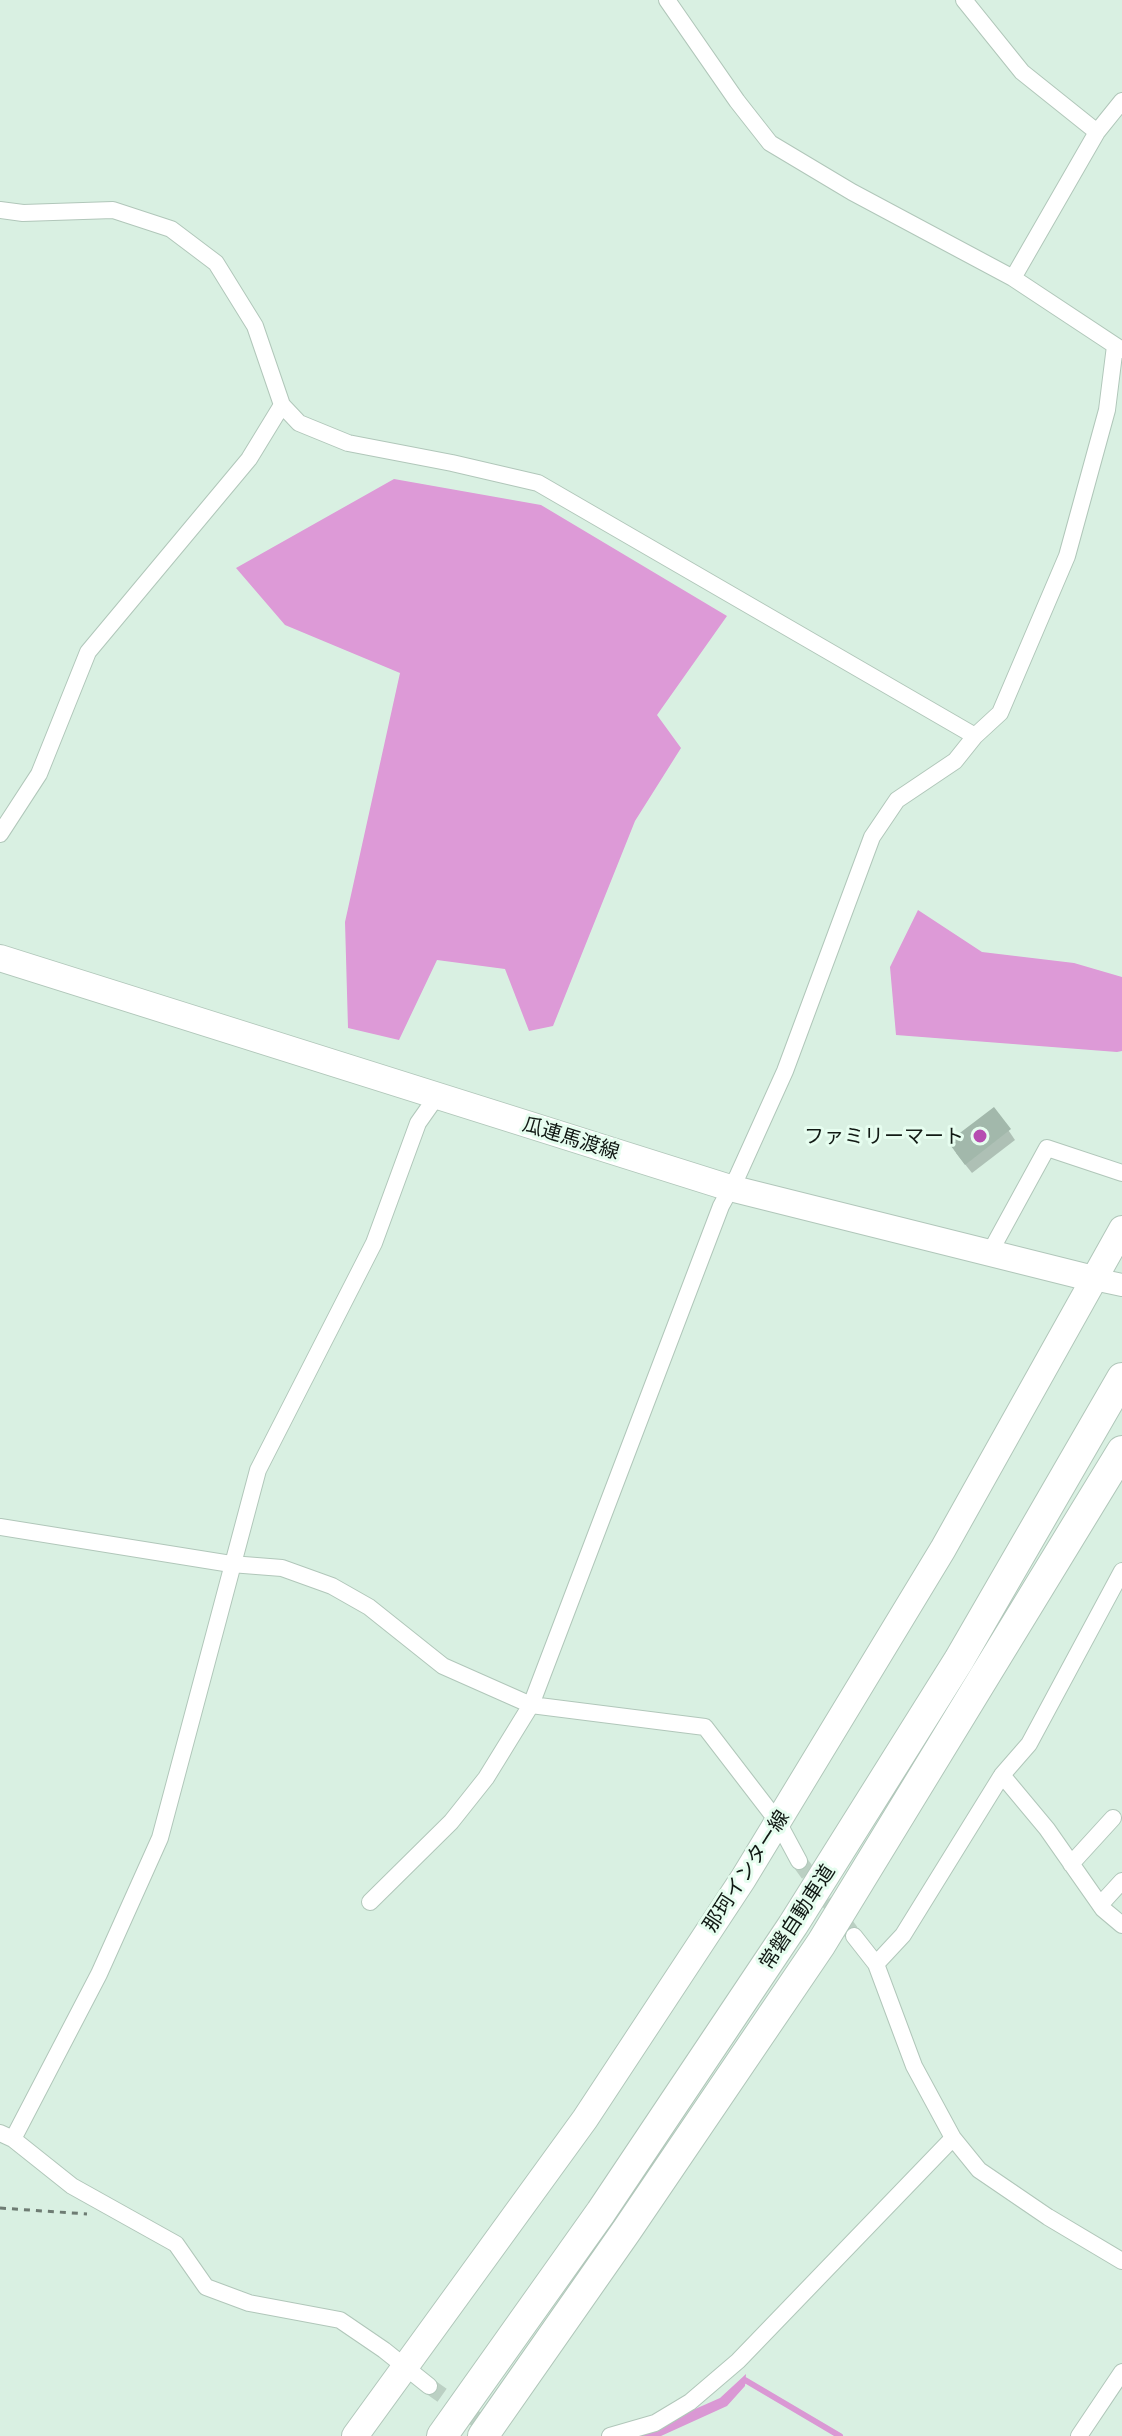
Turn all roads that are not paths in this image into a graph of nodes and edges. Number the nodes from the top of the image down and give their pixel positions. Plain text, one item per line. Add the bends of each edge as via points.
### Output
1 (667, 0) edge
2 (964, 0) edge
3 (1122, 101) edge
4 (1097, 132) junction
5 (0, 210) edge
6 (1013, 278) junction
7 (1119, 348) edge
8 (282, 405) junction
9 (975, 736) junction
10 (0, 834) edge
11 (0, 958) edge
12 (437, 1096) junction
13 (1122, 1173) edge
14 (730, 1188) junction
15 (1122, 1229) edge
16 (989, 1254) junction
17 (1094, 1279) junction
18 (1122, 1285) edge
19 (1122, 1378) edge
20 (1122, 1451) edge
21 (0, 1527) edge
22 (231, 1564) junction
23 (1122, 1571) edge
24 (531, 1705) junction
25 (1002, 1775) junction
26 (1113, 1818) dead end
27 (778, 1822) junction
28 (799, 1861) tunnel mouth
29 (1071, 1864) junction
30 (1122, 1881) edge
31 (370, 1902) dead end
32 (1100, 1905) junction
33 (1122, 1925) edge
34 (854, 1936) tunnel mouth
35 (876, 1964) junction
36 (7, 2136) edge
37 (953, 2138) junction
38 (1122, 2261) edge
39 (405, 2368) junction
40 (1122, 2372) edge
41 (429, 2386) tunnel mouth
42 (355, 2436) edge
43 (440, 2436) edge
44 (483, 2436) edge
45 (610, 2436) edge
46 (1079, 2436) edge

1 - 6 street via 770,143
2 - 4 street via 1022,72
3 - 4 street
4 - 6 street
5 - 8 street via 113,210 171,229 216,263 255,326
6 - 7 street
7 - 9 street via 1067,556 1000,713
8 - 9 street via 299,423 348,443 538,483
8 - 10 street via 249,459 88,652 39,774
9 - 14 street via 955,761 897,800 872,837 785,1071
11 - 12 main road, 瓜連馬渡線
12 - 14 main road, 瓜連馬渡線
12 - 22 street via 418,1123 374,1243 258,1470
13 - 16 street via 1047,1148
14 - 16 main road, 瓜連馬渡線
14 - 24 street
15 - 17 main road
16 - 17 main road, 瓜連馬渡線
17 - 18 street
17 - 27 main road, 那珂インター線 via 936,1561
19 - 43 highway, 常磐自動車道 via 959,1660 793,1925 609,2199
20 - 44 highway, 常磐自動車道 via 821,1944
21 - 22 street
22 - 24 street via 282,1568 332,1586 369,1607 443,1666
22 - 36 street via 160,1838 99,1974
23 - 25 street via 1029,1744
24 - 27 street via 705,1727
24 - 31 street via 486,1778 451,1822
25 - 29 street
25 - 35 street via 903,1935
26 - 29 street
27 - 28 street
27 - 39 main road, 那珂インター線 via 585,2119
29 - 32 street
30 - 32 street
32 - 33 street
34 - 35 street
35 - 37 street via 914,2066
36 - 39 street via 72,2186 176,2244 206,2287 249,2303 340,2320
37 - 38 street via 979,2170
37 - 45 street via 738,2361 690,2402 655,2423
39 - 41 street
39 - 42 main road, 那珂インター線
40 - 46 street

